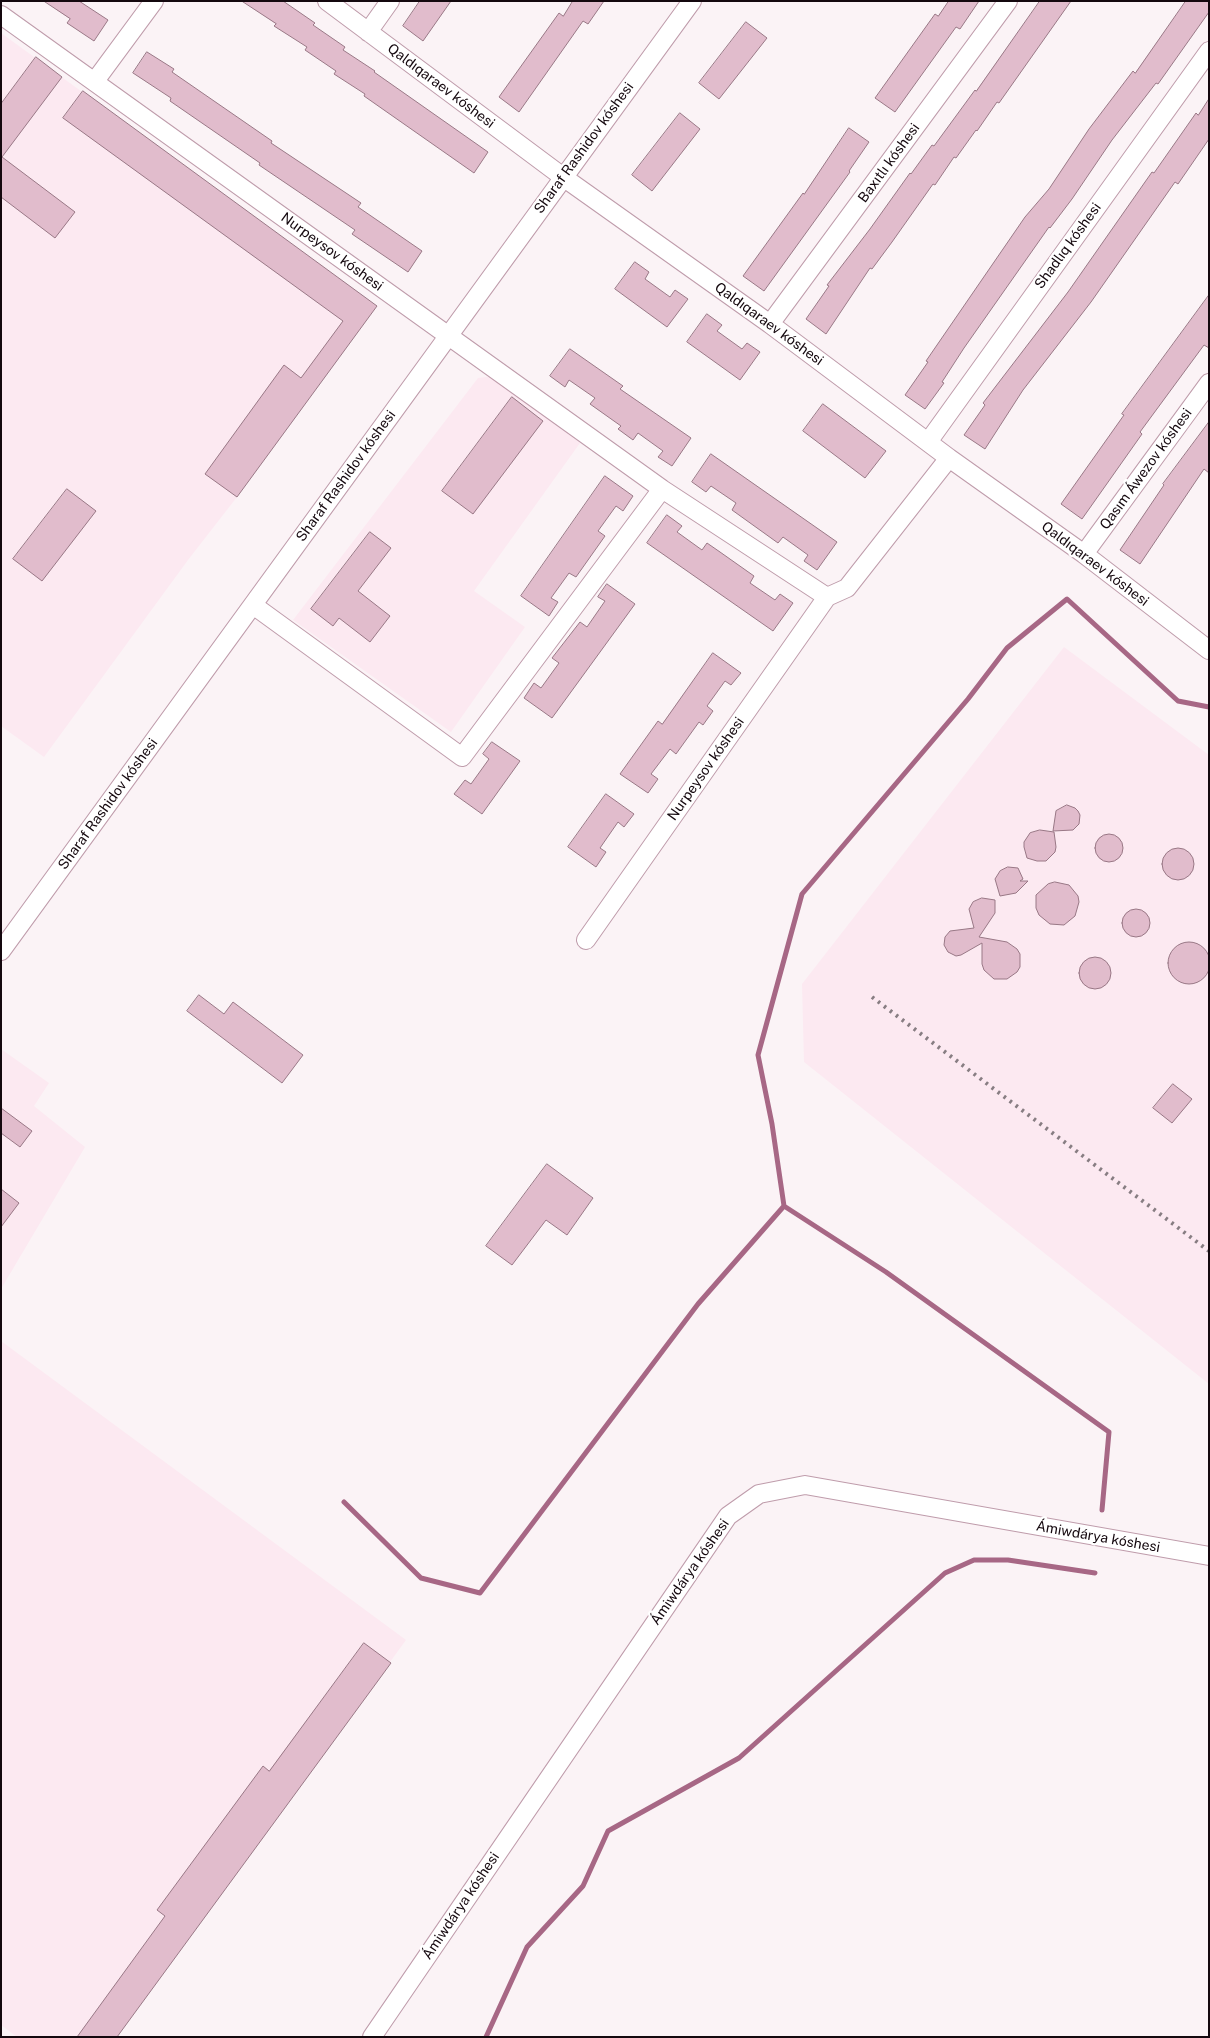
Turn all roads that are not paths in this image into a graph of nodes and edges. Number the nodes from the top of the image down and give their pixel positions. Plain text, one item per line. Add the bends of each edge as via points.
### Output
1 (154, 1) edge
2 (327, 1) edge
3 (390, 1) edge
4 (692, 1) edge
5 (1008, 1) edge
6 (1, 16) edge
7 (368, 32) junction
8 (1209, 51) edge
9 (94, 81) junction
10 (563, 177) junction
11 (770, 324) junction
12 (448, 335) junction
13 (1209, 383) edge
14 (928, 442) junction
15 (949, 458) junction
16 (662, 488) junction
17 (1084, 554) junction
18 (827, 597) junction
19 (253, 605) junction
20 (1209, 650) edge
21 (586, 940) dead end
22 (1, 951) edge
23 (1209, 1556) edge
24 (372, 2037) edge

1 - 9 street
2 - 7 street, Qaldıqaraev kóshesi
3 - 7 street
4 - 10 street, Sharaf Rashidov kóshesi
5 - 11 street, Baxıtlı kóshesi
6 - 9 street, Nurpeysov kóshesi
7 - 10 street, Qaldıqaraev kóshesi
8 - 14 street, Shadlıq kóshesi
9 - 12 street, Nurpeysov kóshesi
10 - 11 street, Qaldıqaraev kóshesi
10 - 12 street, Sharaf Rashidov kóshesi
11 - 14 street, Qaldıqaraev kóshesi
12 - 16 street, Nurpeysov kóshesi
12 - 19 street, Sharaf Rashidov kóshesi
13 - 17 street, Qasım Áwezov kóshesi
14 - 15 street, Qaldıqaraev kóshesi
15 - 17 street, Qaldıqaraev kóshesi
15 - 18 street, Nurpeysov kóshesi via 847,588
16 - 18 street, Nurpeysov kóshesi
16 - 19 street via 462,757
17 - 20 street, Qaldıqaraev kóshesi
18 - 21 street, Nurpeysov kóshesi
19 - 22 street, Sharaf Rashidov kóshesi
23 - 24 street, Ámiwdárya kóshesi via 805,1486 759,1494 728,1516

